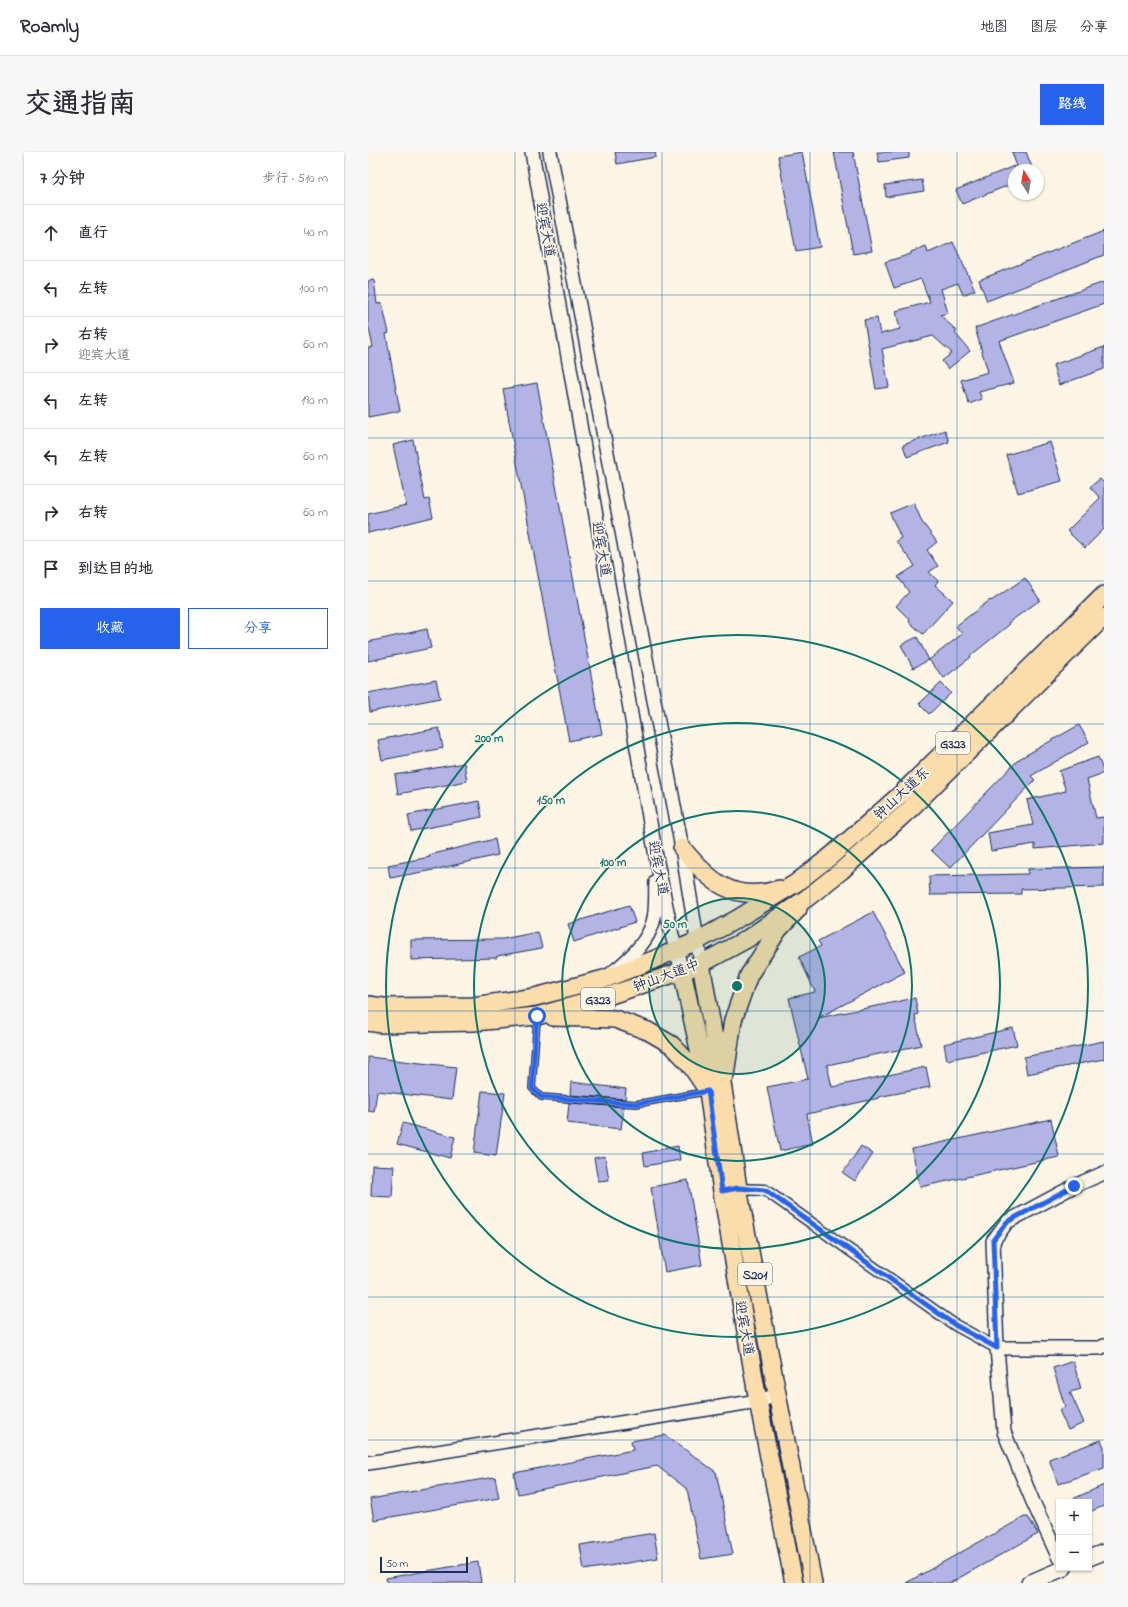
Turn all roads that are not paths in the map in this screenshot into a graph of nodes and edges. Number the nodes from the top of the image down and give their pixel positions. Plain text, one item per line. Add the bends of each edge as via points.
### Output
1 (532, 152) edge
2 (550, 152) edge
3 (1104, 595) edge
4 (1104, 617) edge
5 (682, 848) junction
6 (657, 862) junction
7 (796, 883) junction
8 (807, 898) junction
9 (697, 941) junction
10 (676, 949) junction
11 (701, 964) junction
12 (682, 971) junction
13 (604, 978) junction
14 (368, 1005) edge
15 (537, 1016) junction
16 (368, 1022) edge
17 (715, 1090) junction
18 (1104, 1173) edge
19 (730, 1190) junction
20 (1104, 1346) edge
21 (997, 1348) junction
22 (778, 1395) junction
23 (758, 1401) junction
24 (368, 1463) edge
25 (1056, 1552) edge
26 (1104, 1552) edge
27 (1092, 1557) edge
28 (1057, 1571) edge
29 (794, 1583) edge
30 (814, 1583) edge
31 (1029, 1583) edge

1 - 6 street, 迎宾大道
2 - 5 street, 迎宾大道
3 - 7 main road, 钟山大道东 / G323 via 901,794 831,856
4 - 8 main road, 钟山大道东 / G323 via 910,809
5 - 7 main road via 698,867 728,890 749,894 768,893
5 - 9 street, 迎宾大道
6 - 10 street, 迎宾大道
6 - 13 street via 654,920 651,928 629,959
7 - 9 main road, 钟山大道中 / G323
8 - 11 main road, 钟山大道中 / G323 via 747,939
8 - 17 main road via 778,930 749,975 733,1020
9 - 10 main road, 钟山大道中 / G323
9 - 11 street, 迎宾大道
10 - 12 street, 迎宾大道
10 - 13 main road, 钟山大道中 / G323
11 - 12 main road, 钟山大道中 / G323
11 - 17 main road, 迎宾大道 / S201
12 - 15 main road, 钟山大道中 / G323 via 602,998
12 - 17 main road, 迎宾大道 / S201
13 - 14 main road, 钟山大道中 / G323 via 535,997 473,1006
15 - 16 main road, 钟山大道中 / G323 via 474,1022
15 - 17 main road via 615,1019 648,1031 672,1045
15 - 17 lane via 532,1088 541,1097 636,1104
17 - 19 main road, 迎宾大道 / S201
18 - 21 street via 1007,1222 993,1240
19 - 21 street via 765,1190 955,1325
19 - 22 main road, 迎宾大道 / S201
19 - 23 main road, 迎宾大道 / S201
20 - 21 street
21 - 25 street via 1004,1432
22 - 23 street
22 - 30 main road, 迎宾大道 / S201
23 - 24 street
23 - 29 main road, 迎宾大道 / S201
26 - 27 main road
28 - 31 main road

